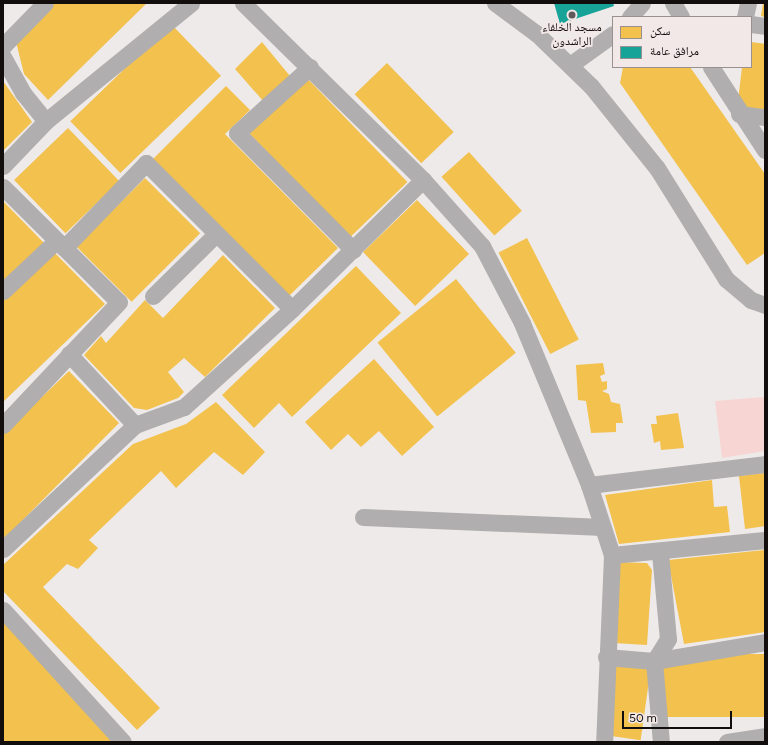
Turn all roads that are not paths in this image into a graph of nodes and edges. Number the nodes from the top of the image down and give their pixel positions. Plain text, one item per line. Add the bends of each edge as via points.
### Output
1 (45, 3) edge
2 (191, 3) edge
3 (243, 3) edge
4 (495, 3) edge
5 (642, 3) edge
6 (673, 3) edge
7 (748, 3) edge
8 (631, 16) edge
9 (680, 16) edge
10 (745, 16) edge
11 (752, 24) edge
12 (765, 26) edge
13 (612, 35) edge
14 (3, 46) edge
15 (3, 57) edge
16 (570, 65) junction
17 (310, 67) junction
18 (712, 68) edge
19 (739, 114) junction
20 (765, 117) edge
21 (46, 121) junction
22 (765, 150) edge
23 (3, 166) edge
24 (423, 180) junction
25 (3, 187) edge
26 (215, 235) junction
27 (60, 245) junction
28 (353, 250) junction
29 (3, 291) edge
30 (153, 296) dead end
31 (765, 305) edge
32 (292, 309) junction
33 (69, 354) junction
34 (3, 425) edge
35 (135, 425) junction
36 (765, 464) edge
37 (589, 485) junction
38 (363, 517) dead end
39 (603, 527) junction
40 (765, 540) edge
41 (3, 549) edge
42 (660, 553) junction
43 (612, 555) junction
44 (3, 610) edge
45 (765, 642) edge
46 (606, 657) junction
47 (654, 661) junction
48 (765, 736) edge
49 (123, 742) edge
50 (604, 742) edge
51 (661, 742) edge
52 (727, 742) edge

1 - 14 street
2 - 21 street
3 - 17 street
4 - 16 street via 537,34
5 - 8 street
6 - 9 street
7 - 10 street
11 - 12 street
13 - 16 street
15 - 21 street via 23,93
16 - 31 street via 657,168 726,280 751,300
17 - 24 street
17 - 28 street via 237,133
18 - 19 street
19 - 20 street
19 - 22 street
21 - 23 street
24 - 28 street
24 - 37 street via 482,246 522,323
25 - 27 street
26 - 27 street via 146,163
26 - 30 street
26 - 32 street
27 - 29 street
27 - 33 street via 119,302
28 - 32 street
32 - 35 street via 184,408
33 - 34 street
33 - 35 street
35 - 41 street
36 - 37 street
37 - 39 street
38 - 39 street
39 - 43 street
40 - 42 street
42 - 43 street
42 - 47 street via 668,639
43 - 46 street
44 - 49 street
45 - 47 street
46 - 47 street
46 - 50 street
47 - 51 street
48 - 52 street

